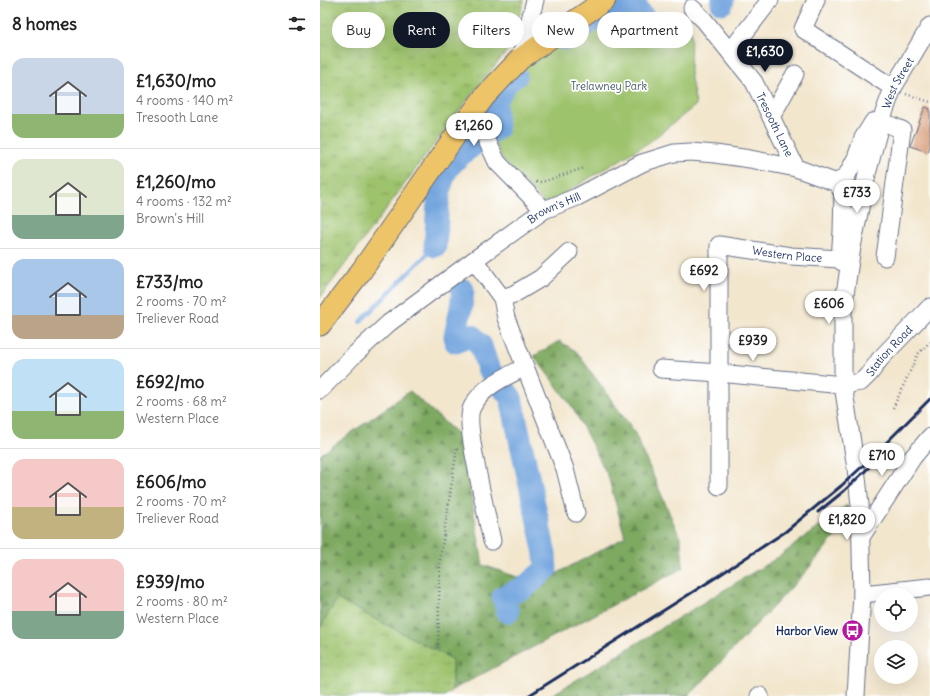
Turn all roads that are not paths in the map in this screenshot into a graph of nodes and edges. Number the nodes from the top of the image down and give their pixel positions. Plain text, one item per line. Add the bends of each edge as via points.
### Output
1 (536, 0) edge
2 (605, 0) edge
3 (770, 0) edge
4 (816, 0) edge
5 (692, 8) dead end
6 (930, 26) edge
7 (730, 52) junction
8 (520, 59) junction
9 (795, 74) dead end
10 (898, 90) junction
11 (475, 116) junction
12 (771, 117) junction
13 (881, 121) junction
14 (796, 168) junction
15 (837, 183) junction
16 (544, 210) junction
17 (569, 252) dead end
18 (885, 257) dead end
19 (474, 260) junction
20 (845, 263) junction
21 (502, 298) junction
22 (930, 307) edge
23 (320, 325) edge
24 (525, 367) junction
25 (661, 370) dead end
26 (719, 373) junction
27 (844, 385) junction
28 (320, 390) edge
29 (930, 437) edge
30 (719, 486) dead end
31 (576, 513) dead end
32 (861, 537) junction
33 (492, 541) dead end
34 (930, 587) edge
35 (862, 594) junction
36 (856, 696) edge

1 - 8 street
2 - 8 main road
3 - 7 street
4 - 10 street via 802,29
5 - 7 street, Tresooth Lane
6 - 10 street, West Street
7 - 12 street, Tresooth Lane via 754,82
8 - 11 main road via 485,96
9 - 12 street
10 - 13 street, West Street
11 - 16 street via 497,162
11 - 23 main road via 457,133 362,270
12 - 14 street, Tresooth Lane
13 - 15 street via 873,122 847,175
13 - 18 street via 902,130
13 - 20 street, West Street
14 - 15 street, Brown's Hill
14 - 16 street, Brown's Hill via 715,154 674,153 642,163 577,197
15 - 20 street via 843,193 842,232
16 - 19 street, Brown's Hill
17 - 21 street via 541,278
19 - 21 street
19 - 28 street, Brown's Hill via 389,323
20 - 26 street, Western Place via 719,244
20 - 27 street
21 - 24 street via 506,318
22 - 27 street, Station Road via 861,382
24 - 31 street via 565,469
24 - 33 street via 498,381 481,394 471,408 472,444
25 - 26 street
26 - 27 street
26 - 30 street, Western Place
27 - 32 street via 856,468
29 - 32 street via 912,457
32 - 35 street
34 - 35 street
35 - 36 street

